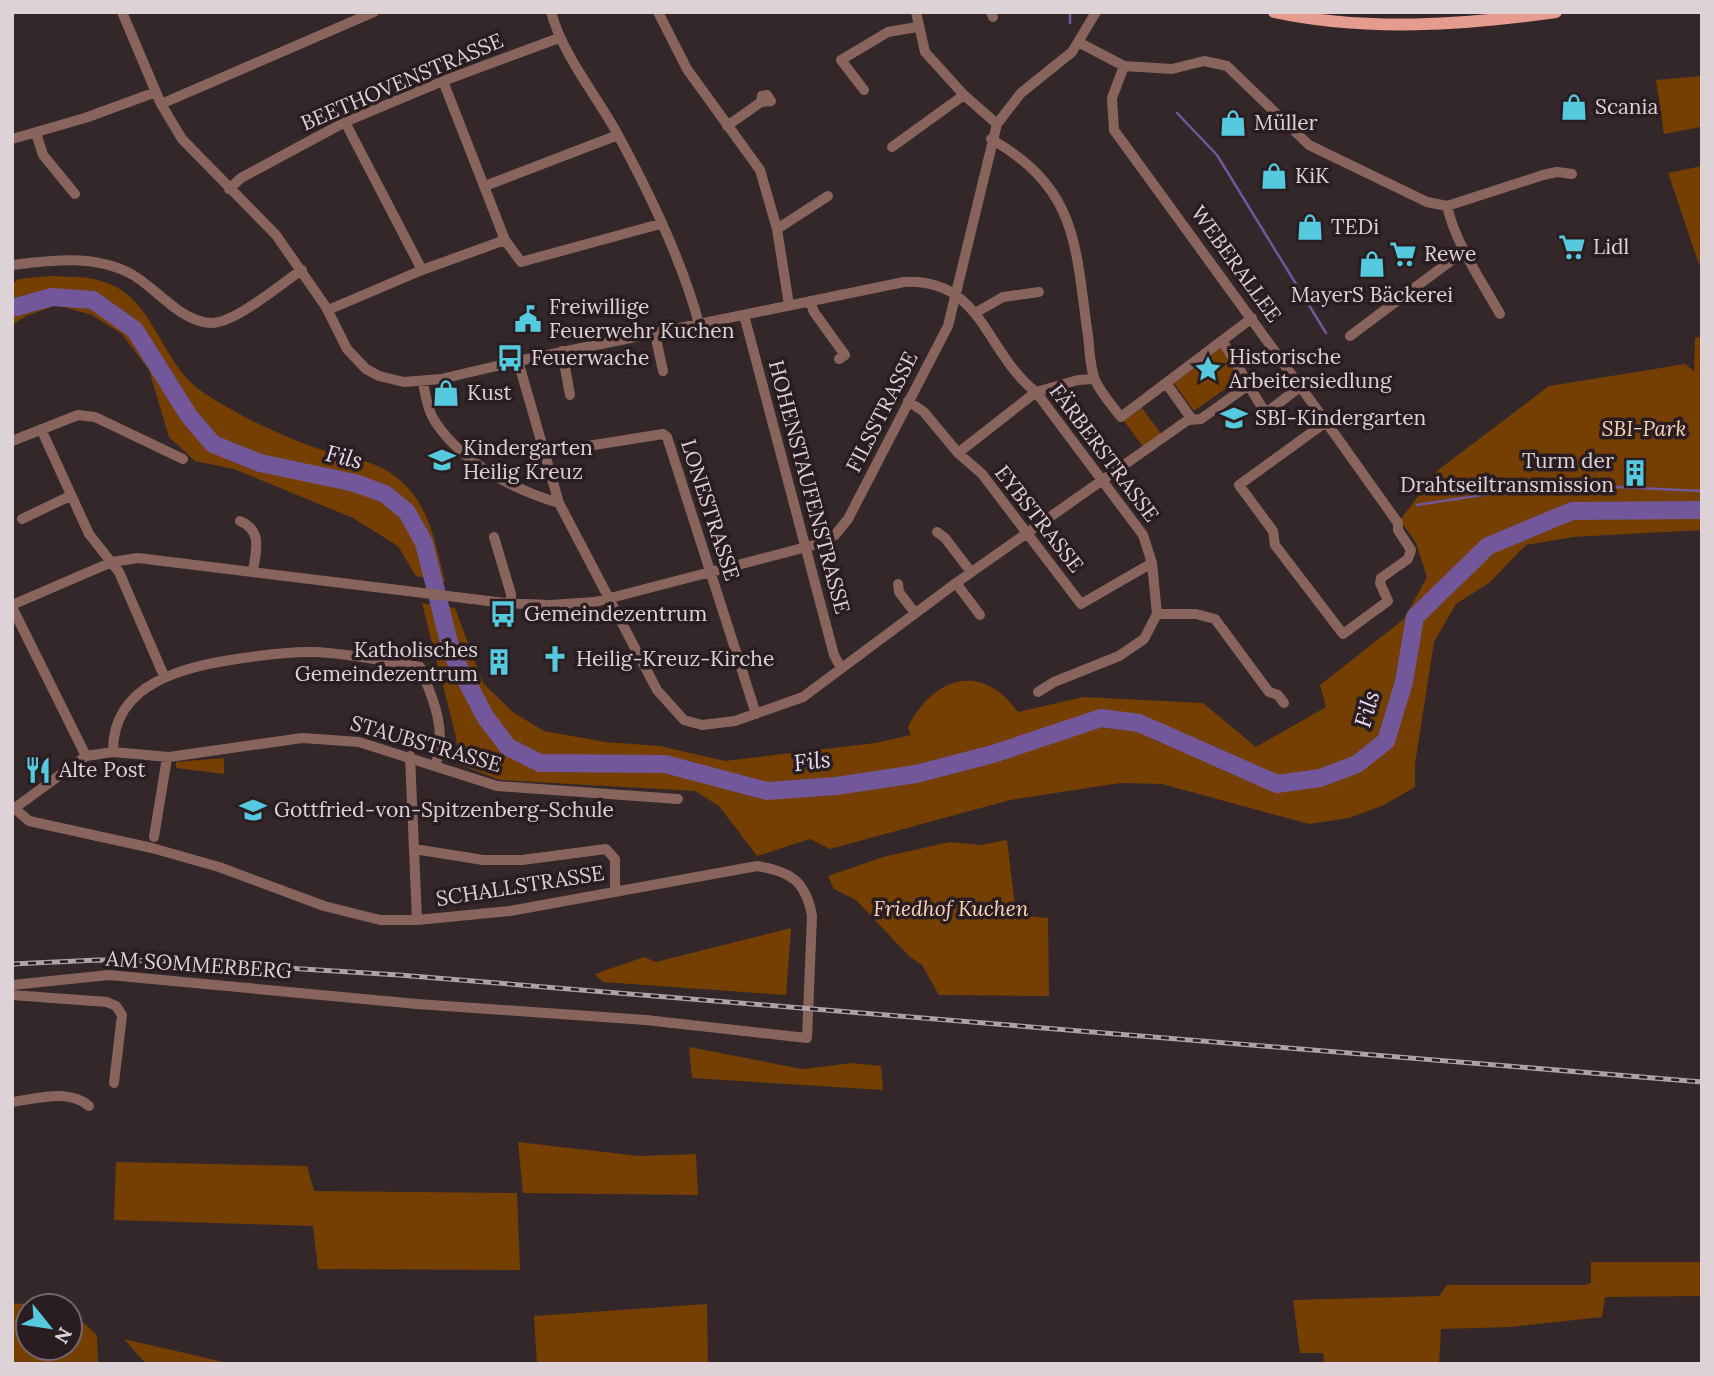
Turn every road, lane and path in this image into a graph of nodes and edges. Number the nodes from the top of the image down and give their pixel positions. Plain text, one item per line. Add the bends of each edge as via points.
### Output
1 (122, 12) edge
2 (374, 12) edge
3 (551, 12) edge
4 (658, 12) edge
5 (916, 12) edge
6 (1096, 12) edge
7 (1274, 12) edge
8 (1556, 12) edge
9 (917, 27) junction
10 (559, 38) junction
11 (1080, 43) junction
12 (1124, 66) junction
13 (443, 81) junction
14 (864, 90) dead end
15 (156, 92) junction
16 (964, 95) junction
17 (761, 102) dead end
18 (161, 104) junction
19 (345, 122) junction
20 (997, 124) junction
21 (727, 126) junction
22 (36, 133) junction
23 (618, 135) junction
24 (12, 139) edge
25 (991, 139) junction
26 (892, 147) dead end
27 (1572, 174) dead end
28 (485, 186) junction
29 (229, 189) junction
30 (75, 194) dead end
31 (828, 196) dead end
32 (1447, 205) junction
33 (660, 224) junction
34 (777, 229) junction
35 (505, 240) junction
36 (1464, 251) junction
37 (12, 264) edge
38 (302, 270) junction
39 (422, 270) junction
40 (1039, 292) dead end
41 (957, 294) junction
42 (810, 301) junction
43 (789, 305) junction
44 (328, 310) junction
45 (975, 313) junction
46 (1500, 314) dead end
47 (744, 315) junction
48 (1252, 318) junction
49 (699, 324) junction
50 (655, 334) junction
51 (1350, 336) dead end
52 (1222, 341) junction
53 (562, 351) junction
54 (839, 359) dead end
55 (518, 360) junction
56 (663, 371) dead end
57 (1094, 379) junction
58 (423, 382) junction
59 (1166, 383) junction
60 (1247, 386) junction
61 (1301, 386) junction
62 (1036, 392) junction
63 (570, 395) dead end
64 (908, 401) junction
65 (1191, 418) junction
66 (1326, 422) junction
67 (41, 429) junction
68 (12, 441) edge
69 (544, 453) junction
70 (958, 453) junction
71 (183, 459) dead end
72 (1102, 481) junction
73 (70, 496) junction
74 (559, 503) junction
75 (22, 519) dead end
76 (240, 521) dead end
77 (937, 532) dead end
78 (1028, 534) junction
79 (494, 537) dead end
80 (805, 547) junction
81 (112, 562) junction
82 (1152, 563) junction
83 (253, 571) junction
84 (709, 572) junction
85 (971, 572) junction
86 (956, 583) junction
87 (898, 584) dead end
88 (610, 597) junction
89 (511, 604) junction
90 (12, 606) edge
91 (915, 613) junction
92 (1157, 614) junction
93 (980, 615) dead end
94 (841, 668) junction
95 (164, 676) junction
96 (1038, 692) dead end
97 (1284, 703) dead end
98 (756, 714) junction
99 (113, 752) junction
100 (410, 756) junction
101 (86, 757) junction
102 (167, 758) junction
103 (435, 766) junction
104 (678, 799) dead end
105 (13, 808) edge
106 (154, 837) dead end
107 (415, 849) junction
108 (615, 891) junction
109 (417, 920) junction
110 (12, 985) edge
111 (12, 995) edge
112 (340, 996) joint
113 (114, 1083) dead end
114 (12, 1102) edge
115 (89, 1106) dead end

1 - 15 street
2 - 18 street
3 - 10 street
4 - 21 street via 687,69
5 - 9 street
6 - 11 street, FILSSTRASSE
7 - 8 main road via 1414,25
9 - 14 street via 888,32 841,60
9 - 16 street via 925,52
10 - 13 street, BEETHOVENSTRASSE
10 - 23 street
11 - 12 street
11 - 20 street, FILSSTRASSE via 1021,93
12 - 32 street via 1172,69 1204,61 1227,66 1309,145 1412,196
12 - 48 street, WEBERALLEE via 1112,98 1114,130
13 - 19 street, BEETHOVENSTRASSE
13 - 28 street
15 - 18 street
15 - 22 street
16 - 20 street
16 - 26 street
17 - 21 street
18 - 29 street via 182,139
19 - 29 street, BEETHOVENSTRASSE via 241,178
19 - 39 street
20 - 25 street, FILSSTRASSE
21 - 34 street via 760,170
22 - 24 street
22 - 30 street via 43,155
23 - 28 street
23 - 33 street
25 - 41 street, FILSSTRASSE
25 - 57 street via 1018,155 1046,181 1066,216 1075,242
27 - 32 street via 1543,175
28 - 35 street
29 - 38 street via 276,235
31 - 34 street
32 - 36 street
33 - 35 street via 526,263 514,256
33 - 49 street
34 - 43 street
35 - 39 street
36 - 46 street
36 - 51 street
37 - 38 street via 64,259 114,266 180,310 211,323 233,317
38 - 44 street
39 - 44 street
40 - 45 street via 1003,297
41 - 42 street via 933,284 911,282
41 - 45 street, FÄRBERSTRASSE
41 - 64 street, FILSSTRASSE via 948,326
42 - 43 street
42 - 54 street via 845,355
43 - 47 street
44 - 58 street via 346,349 366,369 392,379
45 - 62 street, FÄRBERSTRASSE via 1017,375
47 - 49 street
47 - 80 street, HOHENSTAUFENSTRASSE
48 - 52 street
48 - 61 street, WEBERALLEE
49 - 50 street
50 - 53 street
50 - 56 street
52 - 59 street
52 - 60 street via 1244,371
53 - 55 street
53 - 63 street
55 - 58 street
55 - 69 street
57 - 59 street via 1121,417
57 - 62 street
58 - 74 street via 435,422 459,449 503,481
59 - 65 street
60 - 61 street via 1266,412
60 - 65 street via 1201,419
61 - 66 street, WEBERALLEE
62 - 70 street
62 - 72 street, FÄRBERSTRASSE
64 - 70 street, EYBSTRASSE via 924,412
64 - 80 street, FILSSTRASSE via 842,528
65 - 72 street
66 - 66 street, WEBERALLEE via 1398,523 1411,550 1408,559 1381,578 1388,601 1343,634 1275,545 1273,531 1239,485
67 - 68 street
67 - 71 street via 78,415 95,417
67 - 73 street
69 - 74 street
69 - 84 street, LONESTRASSE via 663,434 670,442
70 - 78 street, EYBSTRASSE via 982,474
72 - 78 street
72 - 82 street, FÄRBERSTRASSE via 1143,534
73 - 75 street
73 - 81 street via 89,534
74 - 88 street
76 - 83 street via 256,534
77 - 85 street
78 - 82 street, EYBSTRASSE via 1081,604
78 - 85 street
79 - 89 street
80 - 84 street, FILSSTRASSE
80 - 94 street, HOHENSTAUFENSTRASSE
81 - 83 street, FILSSTRASSE via 138,558
81 - 90 street, FILSSTRASSE
81 - 95 street
82 - 92 street, FÄRBERSTRASSE
83 - 89 street, FILSSTRASSE
84 - 88 street, FILSSTRASSE
84 - 98 street, LONESTRASSE
85 - 86 street
86 - 91 street
86 - 93 street
87 - 91 street
88 - 89 street, FILSSTRASSE via 565,605
88 - 98 street via 657,691 684,720 714,725
90 - 101 street
91 - 94 street
92 - 96 street via 1144,639 1119,656
92 - 97 street via 1214,619 1269,692
94 - 98 street via 803,697
95 - 99 street via 138,695 122,715 114,733
95 - 103 street via 191,666 304,652 419,667 439,723
99 - 101 street, STAUBSTRASSE
99 - 102 street, STAUBSTRASSE
100 - 102 street, STAUBSTRASSE via 359,742 302,738
100 - 103 street, STAUBSTRASSE
100 - 107 street
101 - 105 street, STAUBSTRASSE
102 - 106 street
103 - 104 street, STAUBSTRASSE via 497,786
105 - 109 street, SCHALLSTRASSE via 29,821 219,867 324,906 380,920
107 - 108 street via 483,860 522,860 606,849 615,859
107 - 109 street
108 - 109 street, SCHALLSTRASSE via 510,911
108 - 112 street, SCHALLSTRASSE via 757,866 792,875 803,887 812,916 807,1038 646,1020
110 - 112 street, AM SOMMERBERG via 109,975
111 - 113 street, AM SOMMERBERG via 116,1006 122,1015
114 - 115 street via 55,1096 74,1097

